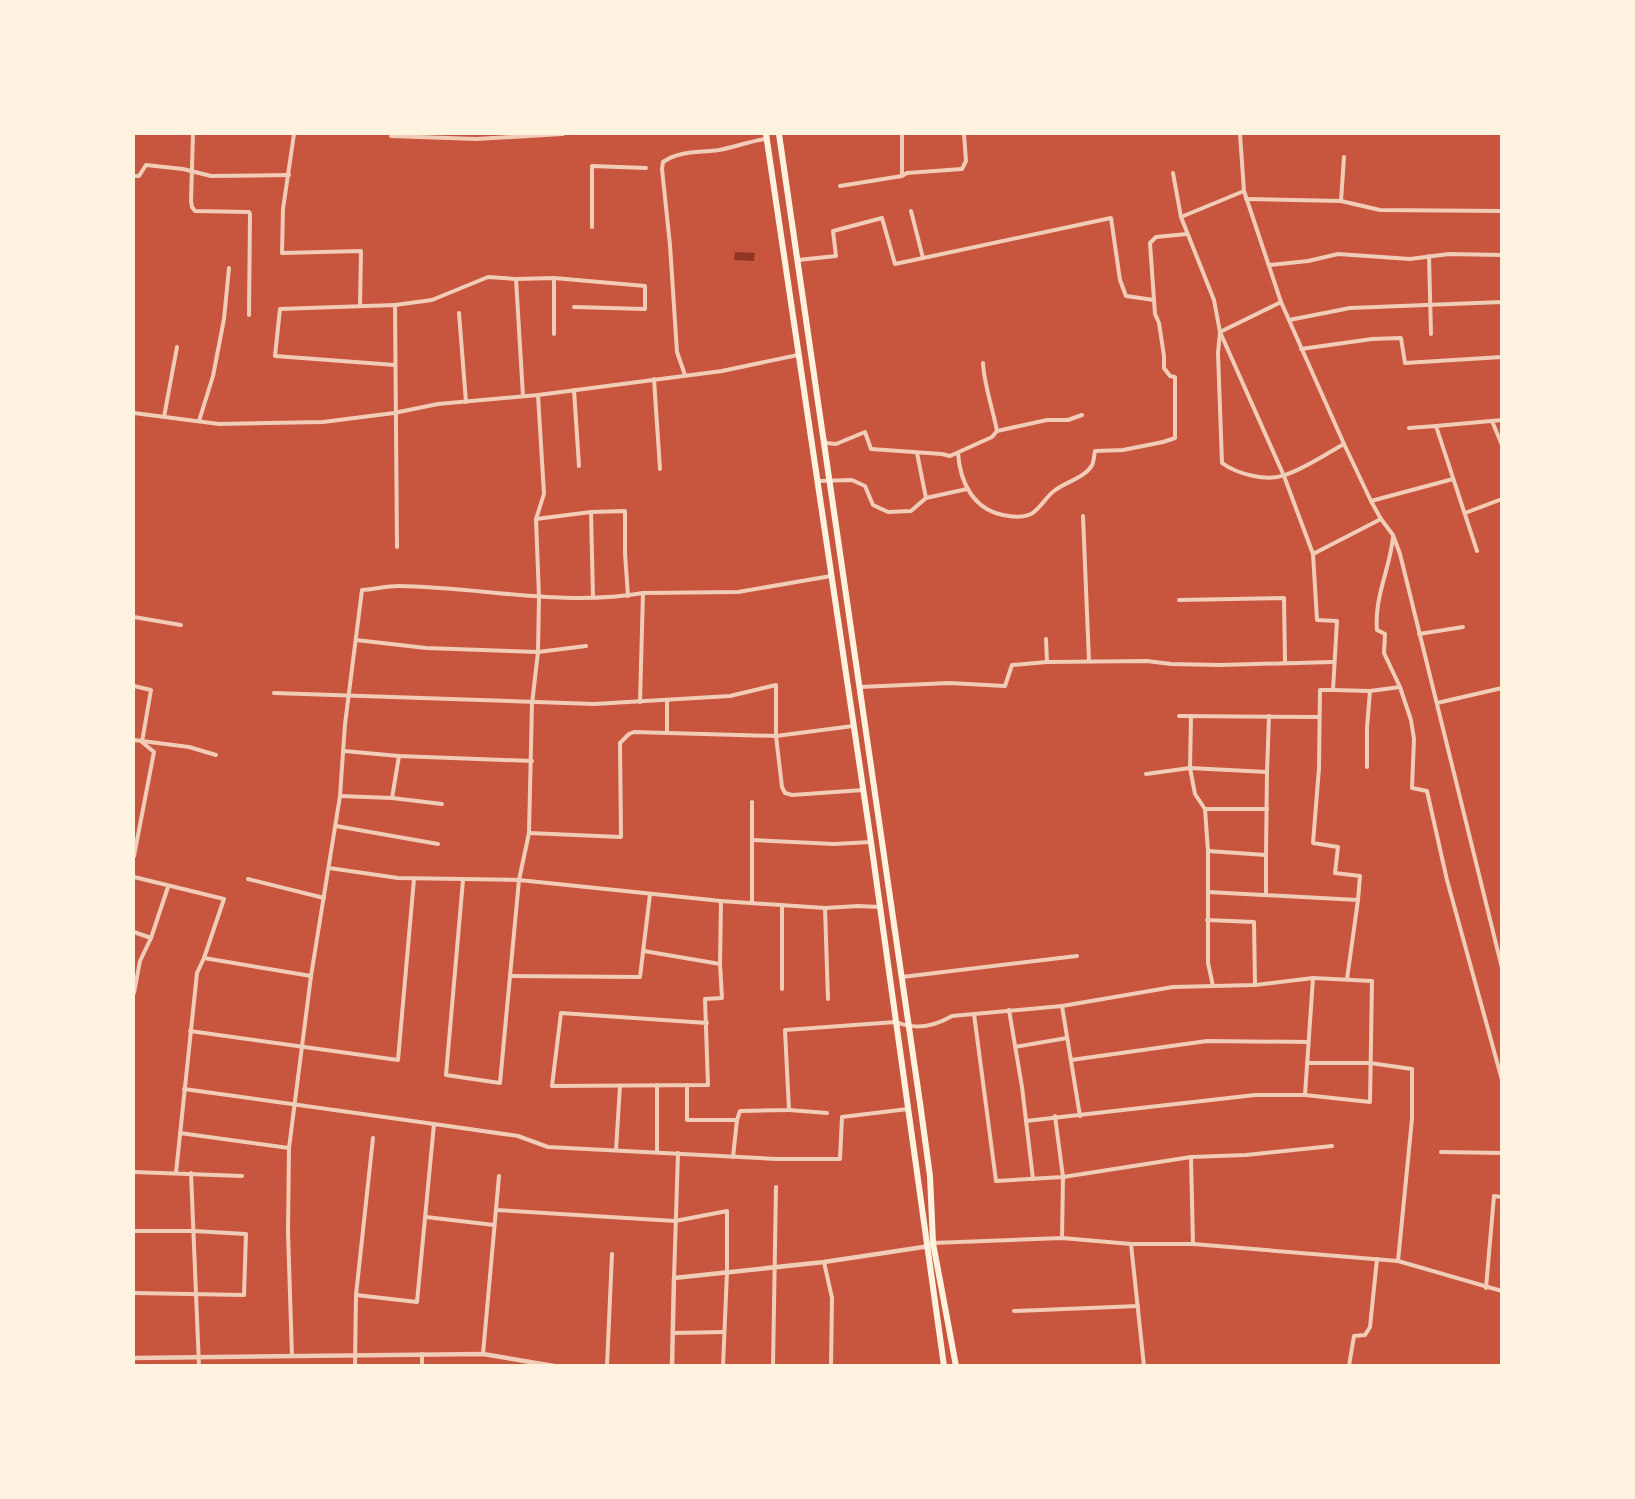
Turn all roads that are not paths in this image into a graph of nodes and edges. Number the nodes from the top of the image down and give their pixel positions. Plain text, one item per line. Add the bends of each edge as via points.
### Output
1 (193, 134) edge
2 (294, 134) edge
3 (563, 134) edge
4 (779, 134) edge
5 (902, 134) edge
6 (964, 134) edge
7 (1240, 134) edge
8 (391, 136) dead end
9 (476, 136) edge
10 (766, 136) edge
11 (1344, 157) dead end
12 (646, 168) dead end
13 (191, 171) junction
14 (1173, 172) dead end
15 (289, 175) junction
16 (134, 176) edge
17 (902, 176) junction
18 (840, 186) dead end
19 (1244, 191) junction
20 (1246, 199) junction
21 (1341, 201) junction
22 (911, 211) dead end
23 (1502, 211) edge
24 (1181, 216) junction
25 (592, 227) dead end
26 (1187, 234) junction
27 (1502, 255) edge
28 (1429, 256) junction
29 (923, 258) junction
30 (797, 260) junction
31 (1269, 265) junction
32 (229, 268) dead end
33 (554, 278) junction
34 (516, 279) junction
35 (1154, 300) junction
36 (1281, 302) junction
37 (1502, 302) edge
38 (1431, 304) junction
39 (395, 305) junction
40 (360, 306) junction
41 (574, 307) dead end
42 (459, 313) dead end
43 (249, 315) dead end
44 (1289, 320) junction
45 (1221, 332) junction
46 (554, 334) dead end
47 (1431, 334) dead end
48 (177, 347) dead end
49 (1301, 349) junction
50 (798, 355) junction
51 (1502, 357) edge
52 (982, 363) dead end
53 (395, 365) junction
54 (685, 375) junction
55 (654, 379) junction
56 (574, 390) junction
57 (538, 395) junction
58 (523, 396) junction
59 (465, 402) junction
60 (134, 413) edge
61 (394, 413) junction
62 (1082, 415) dead end
63 (164, 417) junction
64 (1502, 420) edge
65 (199, 421) junction
66 (1492, 421) junction
67 (1436, 426) junction
68 (1409, 428) dead end
69 (997, 431) junction
70 (822, 436) junction
71 (1344, 444) junction
72 (1502, 445) edge
73 (917, 453) junction
74 (958, 453) junction
75 (579, 466) dead end
76 (660, 469) dead end
77 (1284, 476) junction
78 (1453, 479) junction
79 (829, 480) junction
80 (816, 481) junction
81 (968, 489) junction
82 (926, 498) junction
83 (1502, 499) edge
84 (1371, 501) junction
85 (591, 512) junction
86 (1465, 513) junction
87 (1083, 516) dead end
88 (536, 519) junction
89 (1382, 519) junction
90 (1394, 534) junction
91 (397, 547) dead end
92 (1477, 551) dead end
93 (1313, 554) junction
94 (831, 576) junction
95 (643, 593) junction
96 (628, 596) junction
97 (539, 597) junction
98 (593, 597) junction
99 (1179, 600) dead end
100 (134, 617) edge
101 (181, 625) dead end
102 (1463, 627) dead end
103 (1419, 634) junction
104 (1046, 639) dead end
105 (356, 640) junction
106 (586, 646) dead end
107 (538, 652) junction
108 (1089, 661) junction
109 (1047, 662) junction
110 (1285, 662) junction
111 (1333, 662) junction
112 (134, 686) edge
113 (859, 687) junction
114 (1400, 687) junction
115 (1502, 688) edge
116 (1333, 690) junction
117 (1370, 691) junction
118 (274, 693) dead end
119 (350, 696) junction
120 (668, 700) junction
121 (640, 702) junction
122 (1437, 703) junction
123 (532, 704) junction
124 (1179, 716) dead end
125 (1191, 716) junction
126 (1269, 716) junction
127 (1320, 717) junction
128 (853, 726) junction
129 (667, 732) junction
130 (776, 736) junction
131 (134, 740) edge
132 (142, 742) junction
133 (344, 751) junction
134 (216, 755) dead end
135 (399, 756) junction
136 (532, 761) junction
137 (1367, 767) dead end
138 (1190, 768) junction
139 (1267, 772) junction
140 (1146, 774) dead end
141 (863, 790) junction
142 (340, 796) junction
143 (392, 798) junction
144 (752, 802) dead end
145 (442, 804) dead end
146 (1205, 809) junction
147 (1267, 809) junction
148 (336, 826) junction
149 (529, 833) junction
150 (753, 840) junction
151 (871, 842) junction
152 (438, 844) dead end
153 (1208, 851) junction
154 (1266, 855) junction
155 (134, 856) edge
156 (329, 868) junction
157 (134, 878) edge
158 (248, 879) dead end
159 (414, 879) junction
160 (463, 880) junction
161 (519, 880) junction
162 (168, 886) junction
163 (1208, 892) junction
164 (650, 894) junction
165 (1266, 894) junction
166 (324, 898) junction
167 (1358, 900) junction
168 (721, 901) junction
169 (752, 903) junction
170 (783, 905) junction
171 (880, 907) junction
172 (825, 908) junction
173 (1206, 920) junction
174 (134, 932) edge
175 (151, 938) junction
176 (644, 951) junction
177 (1077, 956) dead end
178 (204, 958) junction
179 (720, 964) junction
180 (1502, 968) edge
181 (311, 976) junction
182 (510, 976) junction
183 (902, 977) junction
184 (1313, 978) junction
185 (1347, 980) junction
186 (1255, 985) junction
187 (1213, 986) junction
188 (782, 989) dead end
189 (134, 993) edge
190 (828, 999) dead end
191 (1062, 1006) junction
192 (1009, 1010) junction
193 (974, 1014) junction
194 (896, 1022) junction
195 (706, 1023) junction
196 (909, 1027) junction
197 (190, 1031) junction
198 (1067, 1038) junction
199 (1308, 1042) junction
200 (1015, 1047) junction
201 (303, 1048) junction
202 (1071, 1060) junction
203 (1307, 1063) junction
204 (1370, 1064) junction
205 (1502, 1080) edge
206 (657, 1085) junction
207 (687, 1085) junction
208 (620, 1086) junction
209 (184, 1089) junction
210 (1305, 1095) junction
211 (296, 1104) junction
212 (908, 1109) junction
213 (789, 1110) junction
214 (827, 1113) dead end
215 (1055, 1116) junction
216 (1080, 1116) junction
217 (737, 1120) junction
218 (1026, 1121) junction
219 (434, 1124) junction
220 (179, 1133) junction
221 (374, 1138) dead end
222 (1332, 1146) dead end
223 (289, 1148) junction
224 (616, 1150) junction
225 (657, 1152) junction
226 (1441, 1152) dead end
227 (678, 1153) junction
228 (1502, 1153) edge
229 (733, 1156) junction
230 (1191, 1157) junction
231 (134, 1172) edge
232 (176, 1173) junction
233 (191, 1173) junction
234 (242, 1176) dead end
235 (499, 1176) dead end
236 (1063, 1177) junction
237 (1032, 1179) junction
238 (776, 1187) dead end
239 (1502, 1197) edge
240 (496, 1210) junction
241 (426, 1217) junction
242 (675, 1221) junction
243 (494, 1225) junction
244 (194, 1231) junction
245 (134, 1232) edge
246 (1062, 1238) junction
247 (1131, 1244) junction
248 (1193, 1244) junction
249 (930, 1245) junction
250 (612, 1254) dead end
251 (1377, 1259) junction
252 (1398, 1261) junction
253 (824, 1262) junction
254 (775, 1266) junction
255 (727, 1272) junction
256 (674, 1278) junction
257 (1486, 1288) junction
258 (1502, 1291) edge
259 (196, 1292) junction
260 (134, 1293) edge
261 (356, 1295) junction
262 (1138, 1306) junction
263 (1014, 1311) dead end
264 (724, 1332) junction
265 (673, 1333) junction
266 (422, 1354) junction
267 (483, 1354) junction
268 (355, 1355) junction
269 (292, 1356) junction
270 (134, 1358) edge
271 (199, 1358) junction
272 (199, 1365) edge
273 (355, 1365) edge
274 (422, 1365) edge
275 (554, 1365) edge
276 (607, 1365) edge
277 (672, 1365) edge
278 (723, 1365) edge
279 (773, 1365) edge
280 (831, 1365) edge
281 (944, 1365) edge
282 (956, 1365) edge
283 (1144, 1365) edge
284 (1349, 1365) edge

1 - 13 street
2 - 15 street
3 - 9 street
4 - 30 highway
5 - 17 street
6 - 17 street via 966,161 962,169 907,172
7 - 19 street
8 - 9 street
10 - 50 highway
10 - 54 street via 663,162 677,352
11 - 21 street
12 - 25 street via 592,166
13 - 15 street via 211,176
13 - 16 street via 146,165 139,176
13 - 43 street via 195,211 250,214
14 - 24 street
15 - 40 street via 282,252 361,251
17 - 18 street
19 - 20 street
19 - 24 street
20 - 21 street
20 - 31 street
21 - 23 street via 1380,210
22 - 29 street
24 - 26 street
26 - 35 street via 1156,237 1150,243
26 - 45 street via 1214,300
27 - 28 street
28 - 31 street via 1410,259 1338,254
28 - 38 street
29 - 30 street via 895,264 882,218 833,231 836,256
29 - 35 street via 1111,218 1126,296
30 - 70 highway
31 - 36 street
32 - 65 street via 213,376
33 - 34 street
33 - 41 street via 645,286 645,309
33 - 46 street
34 - 39 street via 488,277 432,300
34 - 58 street
35 - 81 street via 1164,368 1175,377 1175,438 1123,450 1095,451 1092,465 1084,473 1055,490 1031,513 1016,517 980,505
36 - 44 street
36 - 45 street
37 - 38 street
38 - 44 street via 1350,308
38 - 47 street
39 - 40 street
39 - 53 street
40 - 53 street via 280,309 275,356
42 - 59 street
44 - 49 street
45 - 77 street
45 - 77 street via 1218,353 1222,463 1253,476
48 - 63 street
49 - 51 street via 1401,338 1405,363
49 - 71 street
50 - 54 street
50 - 80 highway
52 - 69 street
53 - 61 street
54 - 55 street
55 - 56 street
55 - 76 street
56 - 57 street
56 - 75 street
57 - 58 street
57 - 88 street via 544,494
58 - 59 street
59 - 61 street
60 - 63 street
61 - 65 street via 323,422
61 - 91 street
62 - 69 street
63 - 65 street
64 - 66 street
66 - 67 street
66 - 72 street
67 - 68 street
67 - 78 street
69 - 74 street
70 - 73 street via 826,442 836,444 865,432 871,449
70 - 79 highway
71 - 77 street
71 - 84 street
73 - 74 street
73 - 82 street
74 - 81 street
77 - 93 street
78 - 84 street
78 - 86 street
79 - 80 street
79 - 82 street via 852,480 866,486 873,504 888,512 911,511
79 - 113 highway
80 - 94 highway
81 - 82 street
83 - 86 street
84 - 89 street
85 - 88 street
85 - 96 street via 625,511
85 - 98 street
86 - 92 street
87 - 108 street
88 - 97 street
89 - 90 street
89 - 93 street
90 - 103 street
90 - 114 street via 1376,616 1377,630 1385,634 1384,653
93 - 111 street via 1317,620 1337,621
94 - 95 street via 738,592
94 - 128 highway
95 - 96 street
95 - 121 street
96 - 98 street
97 - 98 street
97 - 105 street via 398,586 363,590
97 - 107 street
99 - 110 street via 1284,598
100 - 101 street
102 - 103 street
103 - 122 street
104 - 109 street
105 - 107 street via 426,648
105 - 119 street
106 - 107 street
107 - 123 street
108 - 109 street
108 - 110 street via 1220,665
109 - 113 street via 1012,665 1005,686 949,683
110 - 111 street
111 - 116 street
112 - 132 street via 151,690
113 - 183 highway
114 - 117 street
114 - 205 street via 1414,739 1412,788 1427,791
115 - 122 street
116 - 117 street
116 - 127 street via 1320,690
117 - 137 street
118 - 119 street
119 - 123 street
119 - 133 street
120 - 121 street
120 - 129 street
120 - 130 street via 730,696 776,685
121 - 123 street
122 - 180 street
123 - 136 street
124 - 125 street
125 - 126 street
125 - 138 street
126 - 127 street
126 - 139 street
127 - 167 street via 1313,843 1338,847 1335,873 1360,876
128 - 130 street
128 - 141 highway
129 - 130 street
129 - 149 street via 634,732 620,743 621,837
130 - 141 street via 785,793
131 - 132 street
132 - 134 street via 189,747
132 - 155 street via 154,752
133 - 135 street
133 - 142 street
135 - 136 street
135 - 143 street
136 - 149 street
138 - 139 street
138 - 140 street
138 - 146 street via 1195,794
139 - 147 street
141 - 151 highway
142 - 143 street
142 - 148 street
143 - 145 street
144 - 150 street
146 - 147 street
146 - 153 street
147 - 154 street
148 - 152 street
148 - 156 street
149 - 161 street
150 - 151 street
150 - 169 street
151 - 171 highway
153 - 154 street
153 - 163 street
154 - 165 street
156 - 159 street
156 - 166 street
157 - 162 street
158 - 166 street
159 - 160 street
159 - 201 street via 398,1060
160 - 161 street
160 - 182 street via 446,1075 500,1083
161 - 164 street
161 - 182 street
162 - 175 street
162 - 178 street via 224,899
163 - 165 street
163 - 173 street
164 - 168 street
164 - 176 street
165 - 167 street
166 - 181 street
167 - 185 street
168 - 169 street
168 - 179 street
169 - 170 street
170 - 172 street
170 - 188 street
171 - 172 street
171 - 194 highway
172 - 190 street
173 - 186 street via 1254,922
173 - 187 street
174 - 175 street
175 - 189 street via 140,961
176 - 179 street
176 - 182 street via 640,977
177 - 183 street
178 - 181 street
178 - 197 street via 197,973
179 - 195 street via 722,998 705,999
181 - 201 street
183 - 196 highway
184 - 185 street
184 - 186 street
184 - 199 street
185 - 204 street via 1372,981
186 - 187 street
187 - 191 street via 1173,987
191 - 192 street
191 - 198 street
192 - 193 street
192 - 200 street
193 - 196 street
193 - 237 street via 996,1181
194 - 196 street
194 - 212 highway
194 - 213 street via 785,1030
195 - 207 street via 708,1085
195 - 208 street via 561,1013 552,1086
196 - 249 highway via 930,1176
197 - 201 street
197 - 209 street
198 - 200 street
198 - 202 street
199 - 202 street via 1207,1041
199 - 203 street
200 - 218 street
201 - 211 street
202 - 216 street
203 - 204 street
203 - 210 street
204 - 210 street via 1370,1102
204 - 252 street via 1412,1069 1412,1119
206 - 207 street
206 - 208 street
206 - 225 street
207 - 217 street via 687,1120
208 - 224 street
209 - 211 street
209 - 220 street
210 - 216 street via 1255,1095
211 - 219 street
211 - 223 street
212 - 229 street via 842,1117 840,1159
212 - 249 highway
213 - 214 street
213 - 217 street via 740,1111
215 - 216 street
215 - 218 street
215 - 236 street
217 - 229 street
218 - 237 street
219 - 224 street via 518,1136 548,1147
219 - 241 street
220 - 223 street
220 - 232 street
221 - 261 street
222 - 230 street
223 - 269 street
224 - 225 street
225 - 227 street
226 - 228 street
227 - 229 street
227 - 242 street
230 - 236 street
230 - 248 street
231 - 232 street
232 - 233 street
233 - 234 street
233 - 244 street
235 - 240 street
236 - 237 street
236 - 246 street
238 - 254 street
239 - 257 street via 1494,1196
240 - 242 street
240 - 243 street
241 - 243 street
241 - 261 street via 417,1302
242 - 255 street via 727,1211
242 - 256 street
243 - 267 street
244 - 245 street
244 - 259 street
244 - 259 street via 246,1234 244,1295
246 - 247 street
246 - 249 street
247 - 248 street
247 - 262 street
248 - 251 street
249 - 253 street
249 - 281 highway
249 - 282 highway
250 - 276 street
251 - 252 street
251 - 284 street via 1370,1327 1365,1335 1354,1335
252 - 257 street
253 - 254 street
253 - 280 street via 832,1298
254 - 255 street
254 - 279 street
255 - 256 street
255 - 264 street
256 - 265 street
257 - 258 street
259 - 260 street
259 - 271 street
261 - 268 street
262 - 263 street
262 - 283 street
264 - 265 street
264 - 278 street
265 - 277 street
266 - 267 street
266 - 268 street
266 - 274 street
267 - 275 street
268 - 269 street
268 - 273 street
269 - 271 street
270 - 271 street
271 - 272 street

